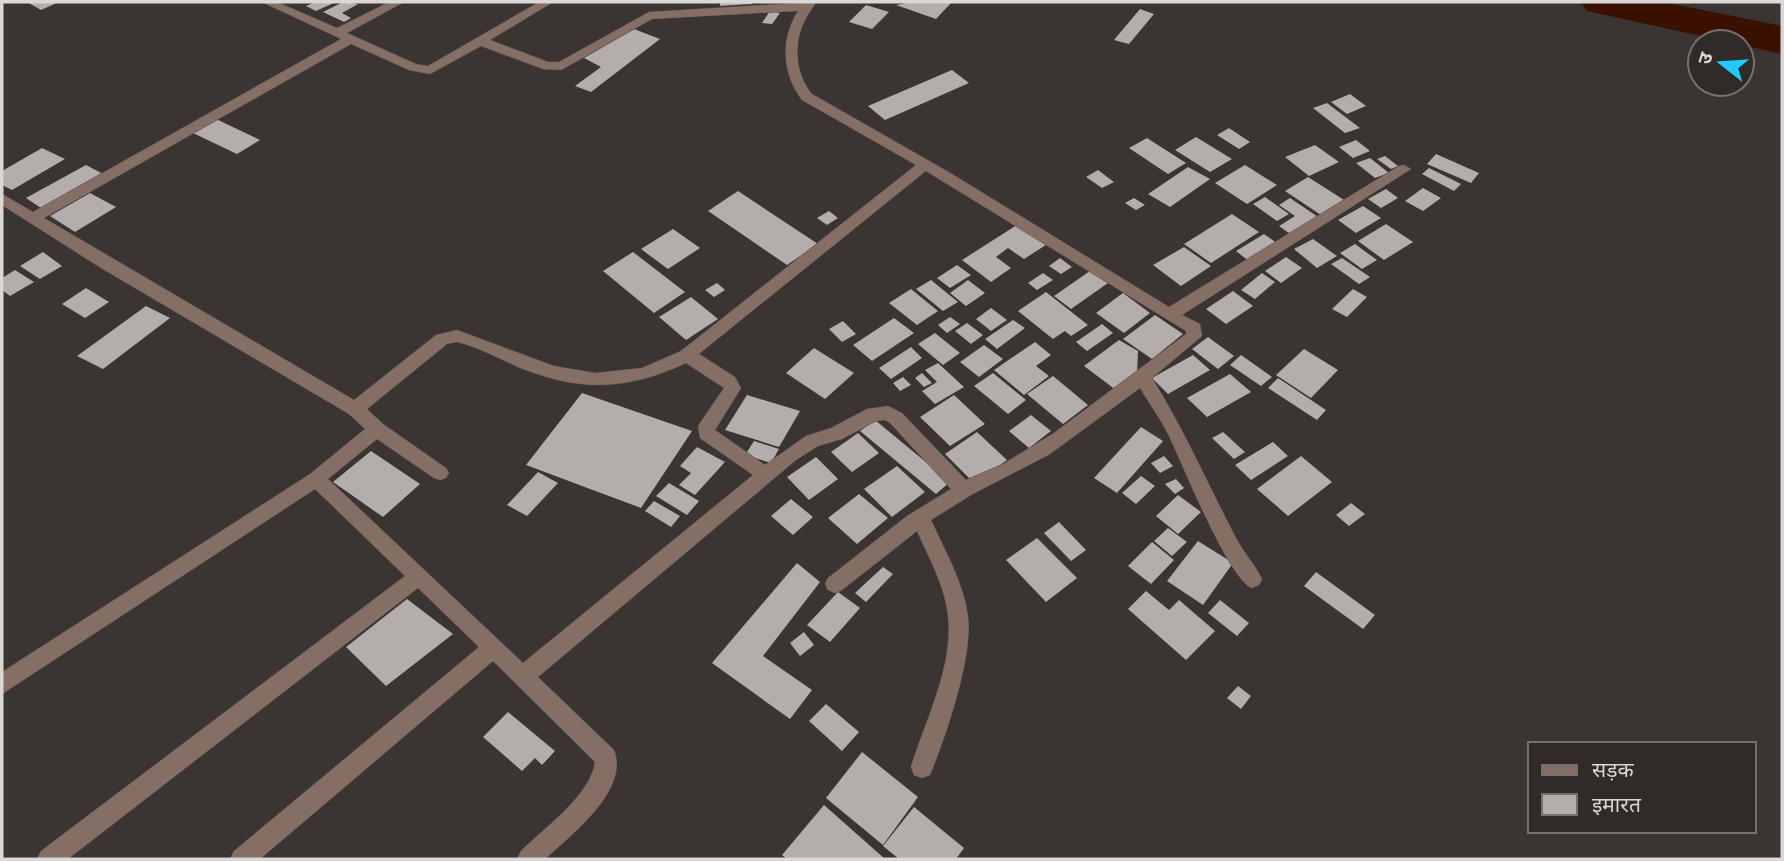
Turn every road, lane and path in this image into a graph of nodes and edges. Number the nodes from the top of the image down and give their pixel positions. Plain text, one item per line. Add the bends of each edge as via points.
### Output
1 (268, 2) edge
2 (398, 2) edge
3 (547, 2) edge
4 (809, 4) edge
5 (346, 35) junction
6 (480, 41) junction
7 (925, 165) junction
8 (1404, 169) dead end
9 (2, 199) edge
10 (33, 218) junction
11 (1170, 315) junction
12 (687, 355) junction
13 (1142, 377) junction
14 (355, 409) junction
15 (377, 429) junction
16 (440, 473) dead end
17 (766, 475) junction
18 (316, 479) junction
19 (964, 490) junction
20 (922, 519) junction
21 (419, 576) junction
22 (1252, 579) dead end
23 (835, 584) dead end
24 (494, 648) junction
25 (523, 676) junction
26 (2, 684) edge
27 (922, 767) dead end
28 (49, 859) edge
29 (242, 859) edge
30 (529, 859) edge

1 - 5 street
2 - 5 street
3 - 6 street
4 - 6 street via 649,16 554,67
4 - 7 street via 794,37 797,88
5 - 6 street via 421,70 440,65
5 - 10 street
7 - 11 street
7 - 12 street
8 - 11 street
9 - 10 street
10 - 14 street
11 - 13 street via 1194,328 1194,336
12 - 14 street via 643,374 595,382 559,376 457,336 442,339
12 - 17 street via 733,388 706,433
13 - 19 street via 1011,468
13 - 22 street via 1174,428 1230,547
14 - 15 street
15 - 16 street
15 - 18 street
17 - 19 street via 812,442 880,412 896,418
17 - 25 street
18 - 21 street
18 - 26 street
19 - 20 street
20 - 23 street
20 - 27 street via 954,597 959,630
21 - 24 street
21 - 28 street
24 - 25 street
24 - 29 street
25 - 30 street via 606,758 604,779 587,802

